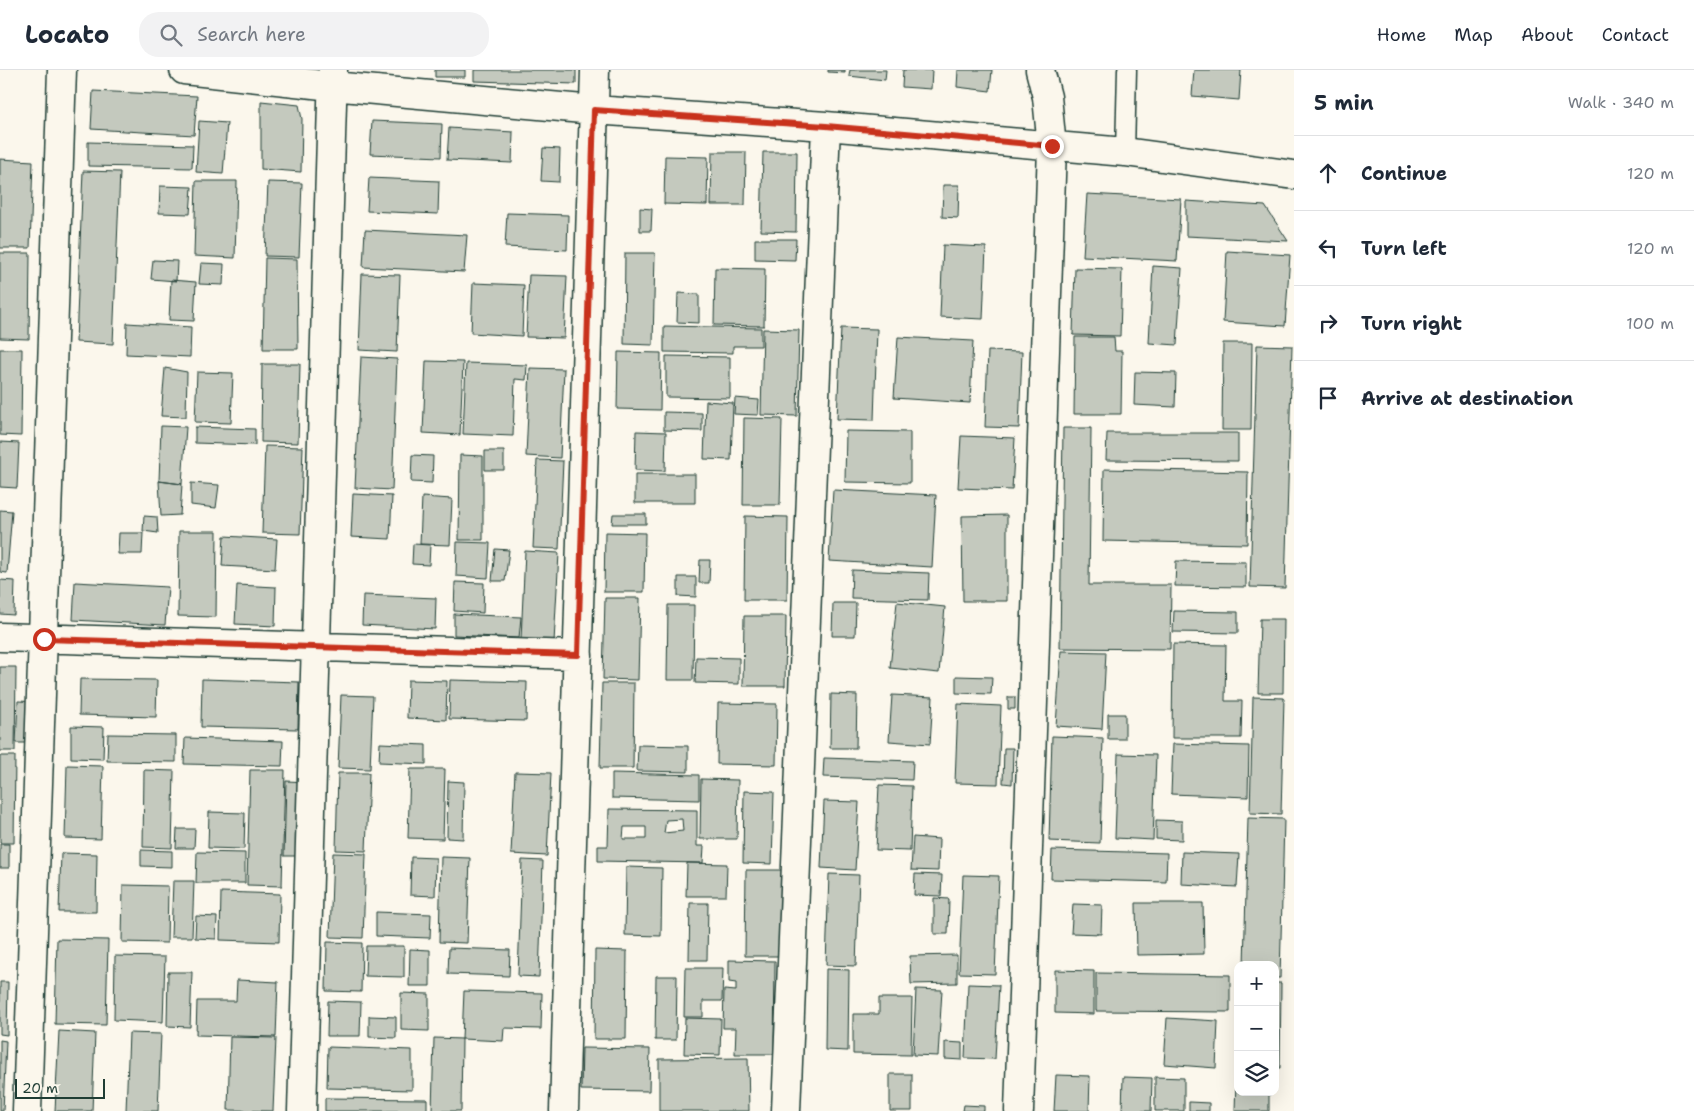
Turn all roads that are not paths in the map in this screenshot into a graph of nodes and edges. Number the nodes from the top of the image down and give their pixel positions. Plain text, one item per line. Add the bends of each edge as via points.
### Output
1 (62, 70) edge
2 (184, 70) edge
3 (595, 70) edge
4 (1040, 70) edge
5 (1126, 70) edge
6 (332, 78) edge
7 (594, 110) junction
8 (826, 126) junction
9 (1052, 146) junction
10 (1125, 152) junction
11 (1294, 175) edge
12 (0, 638) edge
13 (44, 639) junction
14 (316, 647) junction
15 (578, 655) junction
16 (27, 1111) edge
17 (302, 1111) edge
18 (564, 1111) edge
19 (786, 1111) edge
20 (1019, 1111) edge

1 - 13 street
2 - 6 street
3 - 7 street
4 - 9 street via 1047,97
5 - 10 lane
6 - 7 street
6 - 14 street
7 - 8 street
7 - 15 street
8 - 9 street
8 - 19 street
9 - 10 street
9 - 20 street
10 - 11 street
12 - 13 street
13 - 14 street
13 - 16 street
14 - 15 street
14 - 17 street
15 - 18 street

